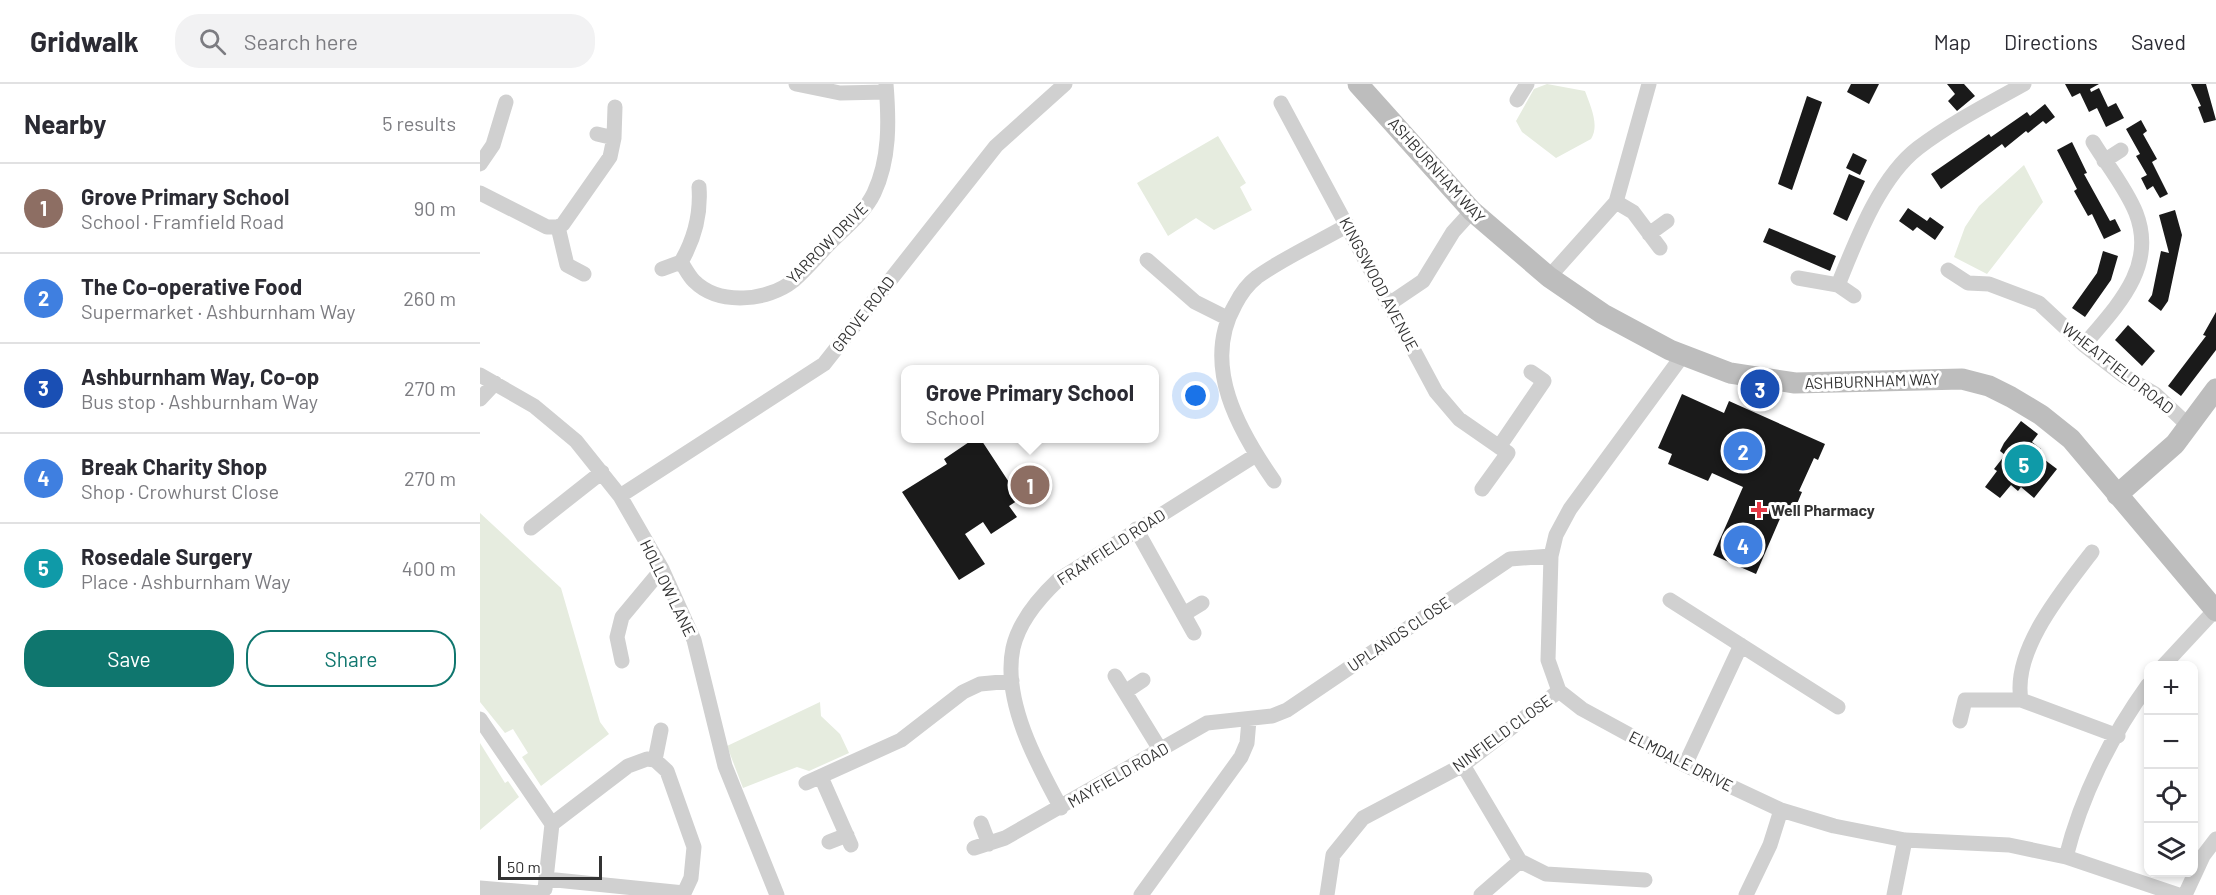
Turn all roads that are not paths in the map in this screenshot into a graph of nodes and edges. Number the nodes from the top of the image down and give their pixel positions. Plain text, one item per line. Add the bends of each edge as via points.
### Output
1 (796, 84) edge
2 (1065, 84) edge
3 (1358, 84) edge
4 (1527, 84) edge
5 (1648, 84) edge
6 (2024, 84) edge
7 (886, 88) edge
8 (1517, 100) dead end
9 (506, 102) dead end
10 (1281, 103) dead end
11 (615, 107) dead end
12 (597, 134) dead end
13 (615, 138) junction
14 (2093, 142) dead end
15 (2121, 150) dead end
16 (2104, 160) junction
17 (480, 164) edge
18 (699, 187) dead end
19 (480, 193) edge
20 (1616, 202) junction
21 (1472, 211) junction
22 (1667, 222) dead end
23 (1348, 225) junction
24 (558, 227) junction
25 (1648, 234) junction
26 (1660, 248) dead end
27 (1147, 260) dead end
28 (681, 262) junction
29 (662, 269) dead end
30 (1948, 270) dead end
31 (584, 274) dead end
32 (1549, 277) junction
33 (1798, 278) dead end
34 (1838, 285) junction
35 (1854, 296) dead end
36 (1389, 304) junction
37 (1227, 318) junction
38 (2084, 345) junction
39 (1683, 355) junction
40 (1531, 372) dead end
41 (480, 375) edge
42 (495, 382) junction
43 (2216, 389) edge
44 (480, 399) edge
45 (2190, 427) junction
46 (1499, 447) junction
47 (1256, 455) junction
48 (602, 472) junction
49 (1274, 481) dead end
50 (1482, 489) dead end
51 (2117, 495) junction
52 (620, 496) junction
53 (531, 528) dead end
54 (1136, 529) junction
55 (2092, 552) dead end
56 (1551, 556) junction
57 (662, 569) junction
58 (1670, 600) dead end
59 (1202, 603) dead end
60 (2215, 610) edge
61 (1184, 614) junction
62 (1194, 633) dead end
63 (1741, 645) junction
64 (622, 661) dead end
65 (2168, 661) edge
66 (1115, 676) dead end
67 (1143, 680) dead end
68 (1012, 681) junction
69 (1559, 691) junction
70 (1125, 692) junction
71 (2144, 692) edge
72 (2021, 700) junction
73 (1838, 707) dead end
74 (480, 719) edge
75 (1249, 720) junction
76 (1960, 721) dead end
77 (662, 730) dead end
78 (2118, 736) junction
79 (1161, 751) junction
80 (655, 760) junction
81 (1463, 765) junction
82 (1685, 765) junction
83 (821, 777) junction
84 (806, 783) dead end
85 (1061, 808) junction
86 (1781, 810) junction
87 (981, 823) dead end
88 (552, 824) junction
89 (2216, 839) edge
90 (1905, 840) junction
91 (829, 842) dead end
92 (989, 844) junction
93 (974, 848) dead end
94 (2066, 858) junction
95 (1520, 861) junction
96 (546, 879) junction
97 (1645, 880) dead end
98 (480, 888) edge
99 (1615, 888) edge
100 (684, 894) edge
101 (777, 895) edge
102 (1141, 895) edge
103 (1327, 895) edge
104 (1481, 895) edge
105 (1746, 895) edge
106 (1894, 895) edge
107 (2179, 895) edge
108 (2186, 895) edge

1 - 7 street via 840,93
2 - 52 street, GROVE ROAD via 996,146 824,364
3 - 21 street, ASHBURNHAM WAY
4 - 8 street
5 - 20 street
6 - 34 street via 1916,149 1888,182 1864,222
7 - 28 street, YARROW DRIVE via 888,135 884,163 873,194 858,215 793,281 769,295 747,298 720,294 695,282
9 - 17 street via 493,145
10 - 23 street, KINGSWOOD AVENUE
11 - 13 street
12 - 13 street
13 - 24 street via 610,157
14 - 16 street
15 - 16 street
16 - 38 street via 2135,212 2143,240 2139,269 2120,302
18 - 28 street via 707,205
19 - 24 street via 547,227
20 - 25 street via 1633,212
20 - 32 street
21 - 32 street, ASHBURNHAM WAY
21 - 36 street via 1453,232 1423,281
22 - 25 street
23 - 36 street, KINGSWOOD AVENUE
23 - 37 street via 1256,278
24 - 31 street via 567,265
25 - 26 street
27 - 37 street via 1195,302
28 - 29 street
30 - 38 street, WHEATFIELD ROAD via 1968,283 1989,284 2039,303
32 - 39 street, ASHBURNHAM WAY via 1603,314
33 - 34 street
34 - 35 street
36 - 46 street, KINGSWOOD AVENUE via 1436,392 1459,419
37 - 47 street via 1221,339 1226,392
38 - 45 street, WHEATFIELD ROAD via 2155,394
39 - 51 street, ASHBURNHAM WAY via 1731,373 1795,383 1928,378 1962,379 1989,386 2041,415 2071,439
39 - 56 street via 1570,508 1556,535
40 - 46 street via 1544,381
41 - 42 street, HOLLOW LANE
42 - 44 street
42 - 48 street, HOLLOW LANE via 550,418
43 - 45 street
45 - 51 street
46 - 50 street via 1508,453
47 - 49 street
47 - 54 street, FRAMFIELD ROAD
48 - 52 street, HOLLOW LANE
48 - 53 street
51 - 60 street, ASHBURNHAM WAY
52 - 57 street, HOLLOW LANE
54 - 61 street
54 - 68 street, FRAMFIELD ROAD via 1078,565 1037,600 1013,649
55 - 72 street via 2041,621 2018,682
56 - 69 street via 1548,660
56 - 75 street, UPLANDS CLOSE via 1510,559 1287,710
57 - 64 street via 622,617 617,637
57 - 101 street, HOLLOW LANE via 694,640 725,766
58 - 63 street
59 - 61 street
60 - 65 street
61 - 62 street
63 - 73 street
63 - 82 street
66 - 70 street
67 - 70 street
68 - 83 street via 980,684 963,692 901,740
68 - 85 street, FRAMFIELD ROAD via 1024,736
69 - 81 street, NINFIELD CLOSE
69 - 82 street, ELMDALE DRIVE via 1582,710
70 - 79 street
71 - 78 street
72 - 76 street via 1965,700
72 - 78 street
74 - 88 street
75 - 79 street, MAYFIELD ROAD via 1206,723
75 - 102 street via 1241,757
77 - 80 street
78 - 94 street via 2075,821
79 - 85 street, MAYFIELD ROAD
80 - 88 street via 628,766
80 - 100 street via 667,771 694,847 691,878
81 - 95 street
81 - 103 street, NINFIELD CLOSE via 1363,818 1333,855
82 - 86 street, ELMDALE DRIVE
83 - 84 street
83 - 91 street via 849,840
85 - 92 street, MAYFIELD ROAD
86 - 90 street, ELMDALE DRIVE
86 - 105 street via 1770,845
87 - 92 street
88 - 96 street
89 - 108 street
90 - 94 street, ELMDALE DRIVE via 2009,845
90 - 106 street
92 - 93 street, MAYFIELD ROAD
94 - 107 street, ELMDALE DRIVE
95 - 99 street via 1546,874
95 - 104 street
96 - 98 street via 545,889 539,893
96 - 100 street
97 - 99 street

